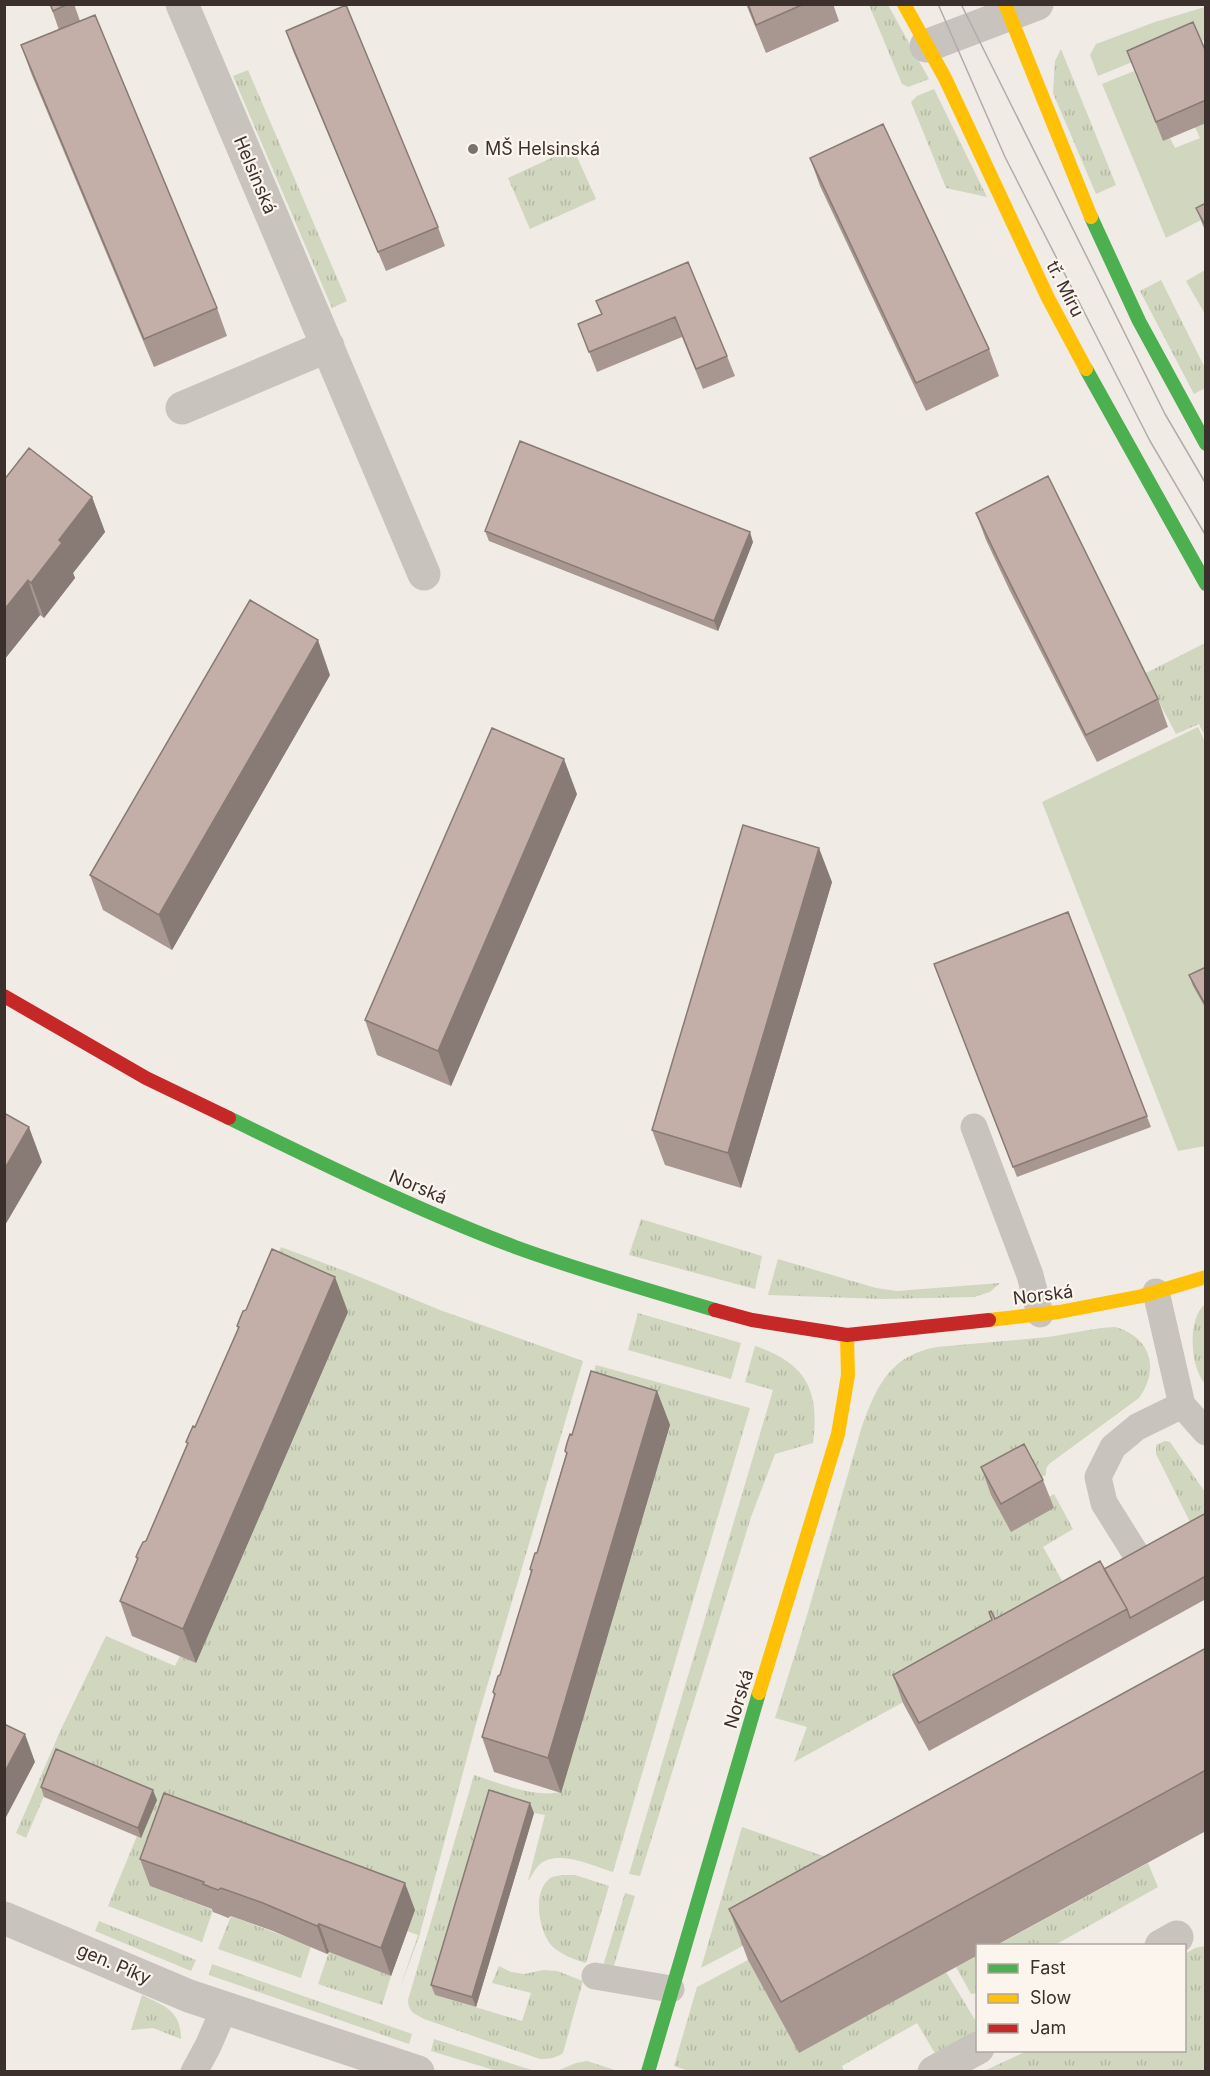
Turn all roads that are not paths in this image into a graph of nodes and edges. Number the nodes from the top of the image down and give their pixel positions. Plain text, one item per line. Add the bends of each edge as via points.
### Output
1 (182, 4) edge
2 (904, 4) edge
3 (1017, 8) edge
4 (926, 46) junction
5 (328, 346) junction
6 (182, 408) dead end
7 (1206, 444) edge
8 (424, 574) dead end
9 (1206, 584) edge
10 (4, 996) edge
11 (974, 1127) dead end
12 (1206, 1277) edge
13 (1156, 1292) junction
14 (1040, 1314) junction
15 (847, 1335) junction
16 (1182, 1405) junction
17 (1206, 1432) edge
18 (1139, 1558) edge
19 (4, 1918) edge
20 (595, 1976) dead end
21 (671, 1989) junction
22 (224, 2009) junction
23 (976, 2049) edge
24 (194, 2072) edge
25 (418, 2072) edge
26 (648, 2072) edge
27 (934, 2072) edge

1 - 5 street, Helsinská
2 - 4 street, tř. Míru
3 - 4 street
3 - 7 street via 1068,164 1104,247
4 - 9 street, tř. Míru via 945,78 1048,298
5 - 6 street
5 - 8 street, Helsinská
10 - 15 street, Norská via 146,1078 359,1181 514,1246 598,1276 752,1320
11 - 14 lane via 1030,1275
12 - 13 street, Norská
13 - 14 street, Norská
13 - 16 lane
14 - 15 street, Norská
15 - 21 street, Norská via 848,1375 838,1434
16 - 17 lane
16 - 18 lane via 1137,1427 1113,1447 1098,1477 1104,1503
19 - 22 street, gen. Píky
20 - 21 lane
21 - 26 street, Norská
22 - 24 lane
22 - 25 street, gen. Píky
23 - 27 street

